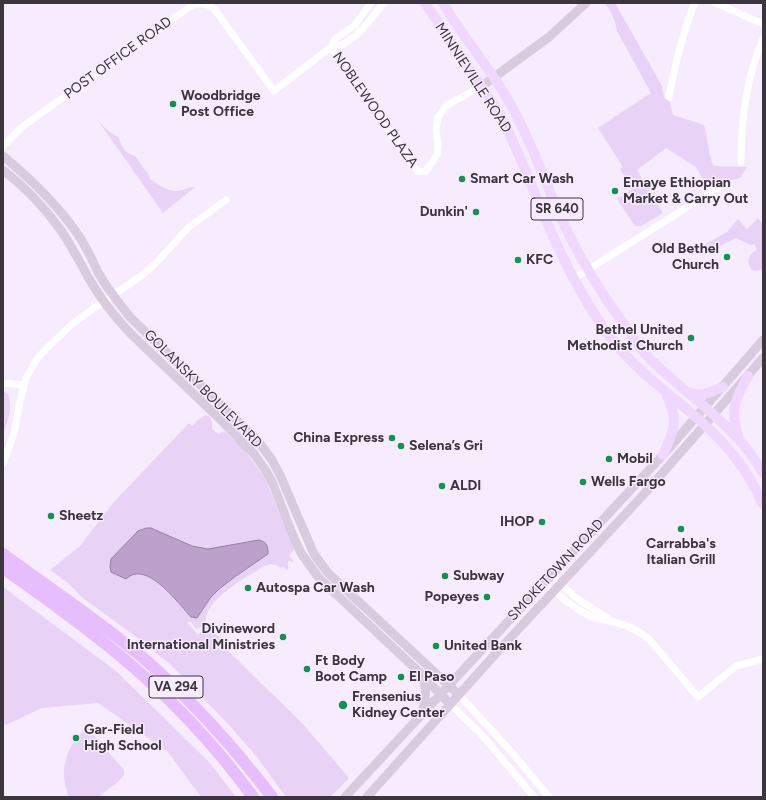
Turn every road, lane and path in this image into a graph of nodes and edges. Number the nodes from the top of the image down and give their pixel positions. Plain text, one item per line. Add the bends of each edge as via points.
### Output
1 (371, 3) edge
2 (384, 3) edge
3 (425, 3) edge
4 (443, 3) edge
5 (586, 3) edge
6 (695, 3) edge
7 (716, 3) edge
8 (763, 24) edge
9 (763, 39) edge
10 (331, 47) junction
11 (494, 78) junction
12 (482, 86) junction
13 (274, 91) joint
14 (669, 97) dead end
15 (3, 146) edge
16 (3, 156) edge
17 (741, 162) dead end
18 (3, 170) edge
19 (719, 187) dead end
20 (226, 200) dead end
21 (588, 270) junction
22 (575, 278) junction
23 (112, 295) junction
24 (103, 301) junction
25 (763, 340) edge
26 (763, 358) edge
27 (748, 376) junction
28 (3, 383) edge
29 (24, 385) junction
30 (723, 387) junction
31 (666, 392) junction
32 (688, 392) junction
33 (705, 407) junction
34 (231, 414) junction
35 (714, 415) junction
36 (696, 418) junction
37 (223, 422) junction
38 (705, 425) junction
39 (740, 440) junction
40 (663, 455) junction
41 (3, 463) edge
42 (763, 473) edge
43 (763, 504) edge
44 (3, 554) edge
45 (317, 558) junction
46 (308, 564) junction
47 (3, 568) edge
48 (548, 579) junction
49 (558, 587) junction
50 (763, 659) edge
51 (418, 671) junction
52 (449, 686) junction
53 (442, 694) junction
54 (458, 695) junction
55 (450, 704) junction
56 (421, 716) junction
57 (254, 797) edge
58 (272, 797) edge
59 (345, 797) edge
60 (367, 797) edge
61 (534, 797) edge
62 (550, 797) edge

1 - 10 street, NOBLEWOOD PLAZA via 355,24 335,39
2 - 10 street, NOBLEWOOD PLAZA via 360,31 340,46
3 - 12 main road, MINNIEVILLE ROAD / SR 640
4 - 11 main road, MINNIEVILLE ROAD / SR 640
5 - 11 street via 549,37
6 - 14 street via 681,42
7 - 8 street
9 - 17 street via 746,98
10 - 12 street, NOBLEWOOD PLAZA via 420,172 426,171 437,155 438,117 447,105
10 - 13 street, NOBLEWOOD PLAZA
11 - 12 street
11 - 21 main road, MINNIEVILLE ROAD / SR 640 via 524,129 563,222
12 - 22 main road, MINNIEVILLE ROAD / SR 640 via 510,134 549,227
13 - 15 street, POST OFFICE ROAD via 215,10 206,4 195,4 22,127
16 - 23 street, GOLANSKY BOULEVARD via 29,177 57,206 80,238
18 - 24 street, GOLANSKY BOULEVARD via 24,187 50,216 73,249
19 - 21 street
20 - 23 street via 189,227 141,276
21 - 22 street
21 - 32 main road, MINNIEVILLE ROAD / SR 640 via 641,349
22 - 31 main road, MINNIEVILLE ROAD / SR 640 via 615,343
23 - 24 street
23 - 34 street, GOLANSKY BOULEVARD via 130,317
24 - 29 street via 71,325 45,350 30,370
24 - 37 street, GOLANSKY BOULEVARD via 130,333
25 - 30 street, SMOKETOWN ROAD
26 - 27 street, SMOKETOWN ROAD
27 - 35 street, SMOKETOWN ROAD
27 - 39 main road via 734,407 734,423
28 - 29 street
29 - 41 street via 14,434
30 - 32 main road via 704,394
30 - 33 street, SMOKETOWN ROAD
31 - 36 main road, MINNIEVILLE ROAD / SR 640
31 - 40 main road via 675,420 673,433
32 - 33 main road, MINNIEVILLE ROAD / SR 640
33 - 35 main road, MINNIEVILLE ROAD / SR 640
33 - 36 street, SMOKETOWN ROAD
34 - 37 street
34 - 45 street, GOLANSKY BOULEVARD via 258,441 272,460
35 - 38 street, SMOKETOWN ROAD
35 - 39 main road, MINNIEVILLE ROAD / SR 640
36 - 38 main road, MINNIEVILLE ROAD / SR 640
36 - 40 street, SMOKETOWN ROAD
37 - 46 street, GOLANSKY BOULEVARD via 254,454 266,471 293,536
38 - 43 main road, MINNIEVILLE ROAD / SR 640 via 735,456
38 - 49 street, SMOKETOWN ROAD
39 - 42 main road, MINNIEVILLE ROAD / SR 640
40 - 48 street, SMOKETOWN ROAD
44 - 58 highway, VA 294 via 118,637 166,678 219,732
45 - 46 street
45 - 52 street, GOLANSKY BOULEVARD via 342,587
46 - 51 street, GOLANSKY BOULEVARD via 335,595
47 - 57 highway, VA 294 via 94,635 143,675 208,740
48 - 49 street
48 - 52 street, SMOKETOWN ROAD
49 - 50 street via 574,606 587,614 636,630 649,639 698,697 736,666
49 - 54 street, SMOKETOWN ROAD
51 - 53 street, GOLANSKY BOULEVARD
51 - 56 street via 425,691
52 - 53 street, SMOKETOWN ROAD
52 - 54 street, GOLANSKY BOULEVARD
53 - 55 street, GOLANSKY BOULEVARD
53 - 56 street, SMOKETOWN ROAD
54 - 55 street, SMOKETOWN ROAD
54 - 62 street
55 - 60 street, SMOKETOWN ROAD
55 - 61 street via 482,735
56 - 59 street, SMOKETOWN ROAD

